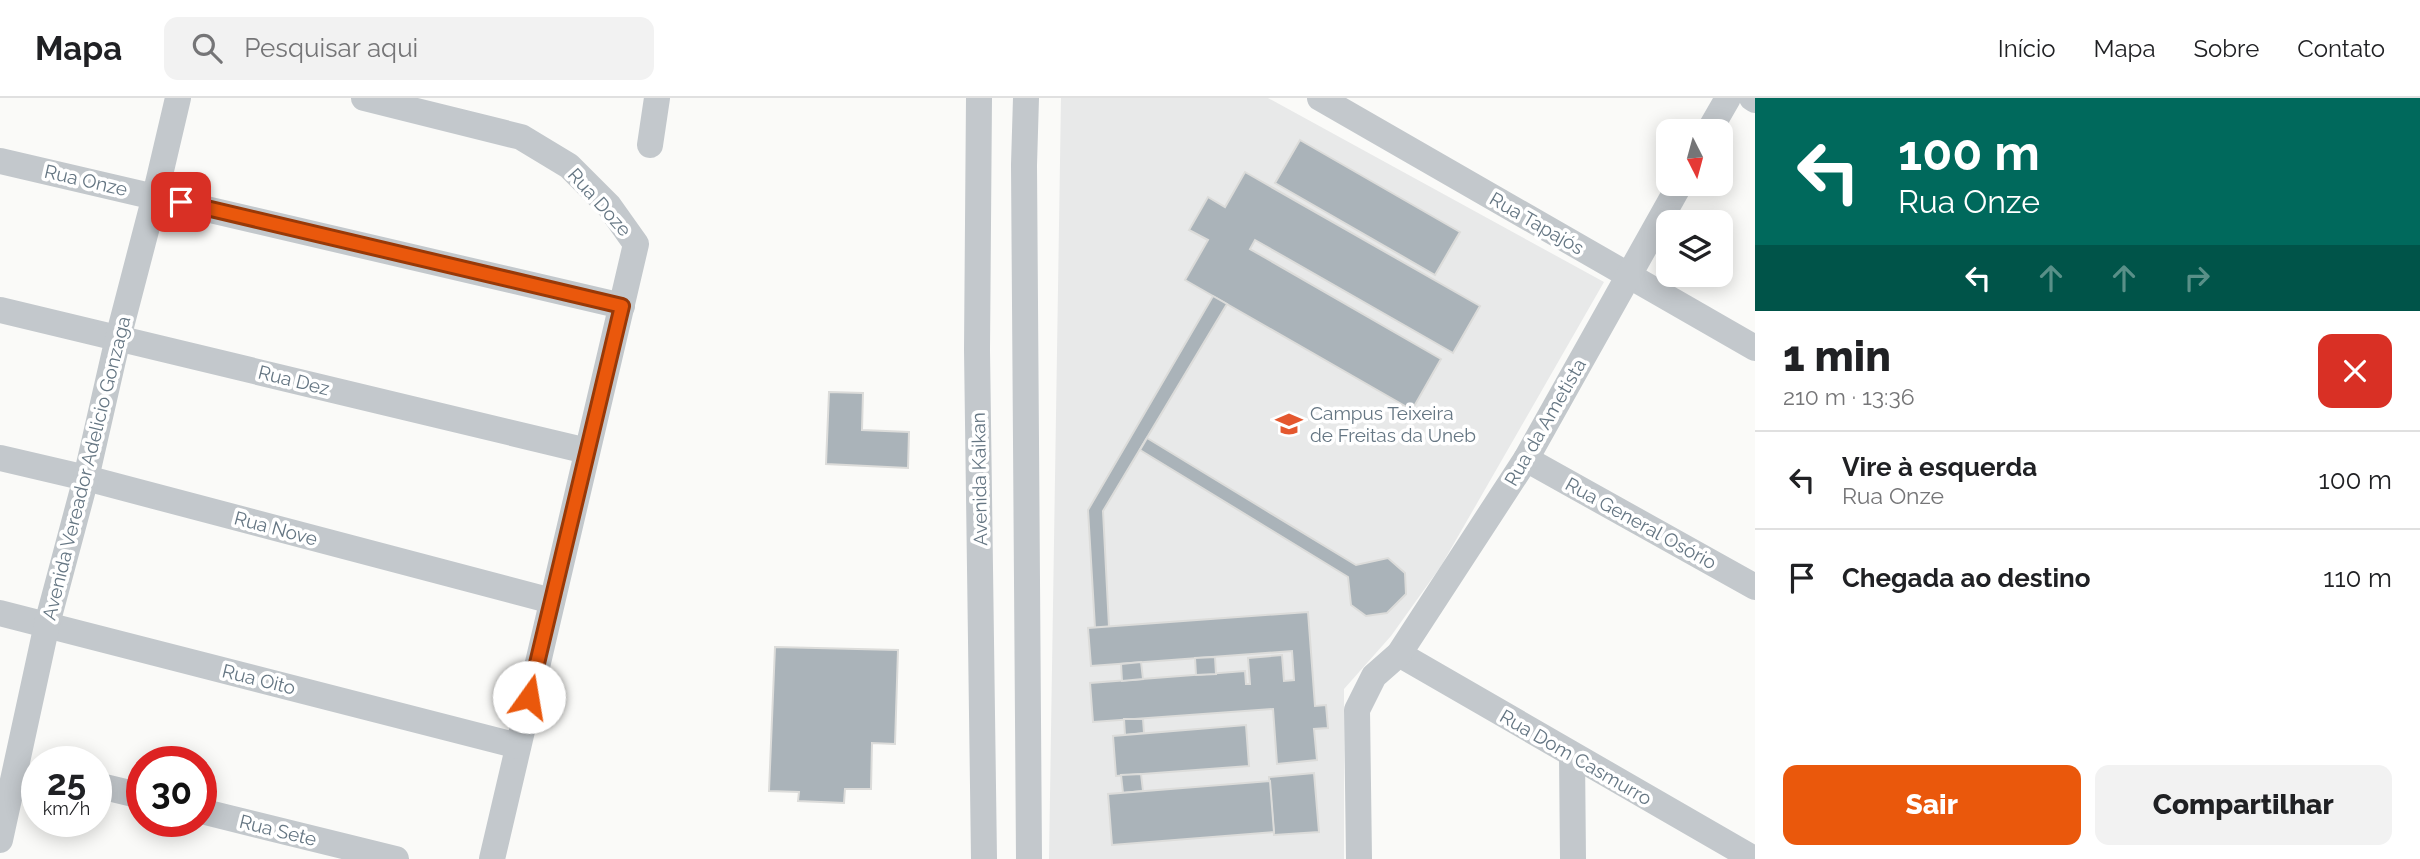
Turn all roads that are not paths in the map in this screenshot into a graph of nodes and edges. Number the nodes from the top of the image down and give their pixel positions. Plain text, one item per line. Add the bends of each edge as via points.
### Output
1 (178, 98) edge
2 (364, 98) edge
3 (657, 98) edge
4 (979, 98) edge
5 (1026, 98) edge
6 (1320, 98) edge
7 (1728, 98) edge
8 (1716, 119) edge
9 (650, 145) dead end
10 (0, 161) edge
11 (155, 196) junction
12 (1673, 196) edge
13 (1628, 276) junction
14 (622, 306) junction
15 (0, 310) edge
16 (118, 338) junction
17 (1755, 348) edge
18 (587, 451) junction
19 (0, 458) edge
20 (1526, 459) junction
21 (86, 478) junction
22 (1755, 587) edge
23 (552, 601) junction
24 (0, 613) edge
25 (47, 624) junction
26 (1399, 654) junction
27 (518, 746) junction
28 (1572, 755) junction
29 (18, 765) edge
30 (217, 815) edge
31 (0, 840) edge
32 (396, 859) edge
33 (492, 859) edge
34 (984, 859) edge
35 (1028, 859) edge
36 (1359, 859) edge
37 (1573, 859) edge
38 (1754, 859) edge

1 - 11 street, Avenida Vereador Adelicio Gonzaga
2 - 14 street, Rua Doze via 521,137 569,166 608,206 636,244
3 - 9 street
4 - 34 street, Avenida Kaikan via 977,349
5 - 35 street
6 - 13 street, Rua Tapajós
7 - 8 street
10 - 11 street, Rua Onze
11 - 14 street, Rua Onze
11 - 16 street, Avenida Vereador Adelicio Gonzaga
12 - 13 street, Rua da Ametista
13 - 17 street, Rua Tapajós
13 - 20 street, Rua da Ametista
14 - 18 street
15 - 16 street, Rua Dez
16 - 18 street, Rua Dez
16 - 21 street, Avenida Vereador Adelicio Gonzaga
18 - 23 street
19 - 21 street, Rua Nove
20 - 22 street, Rua General Osório
20 - 26 street, Rua da Ametista
21 - 23 street, Rua Nove
21 - 25 street, Avenida Vereador Adelicio Gonzaga
23 - 27 street
24 - 25 street, Rua Oito
25 - 27 street, Rua Oito
25 - 29 street, Avenida Vereador Adelicio Gonzaga
26 - 28 street, Rua Dom Casmurro
26 - 36 street, Rua da Ametista via 1374,676 1357,710
27 - 33 street
28 - 37 street
28 - 38 street, Rua Dom Casmurro
29 - 31 street, Avenida Vereador Adelicio Gonzaga
30 - 32 street, Rua Sete

